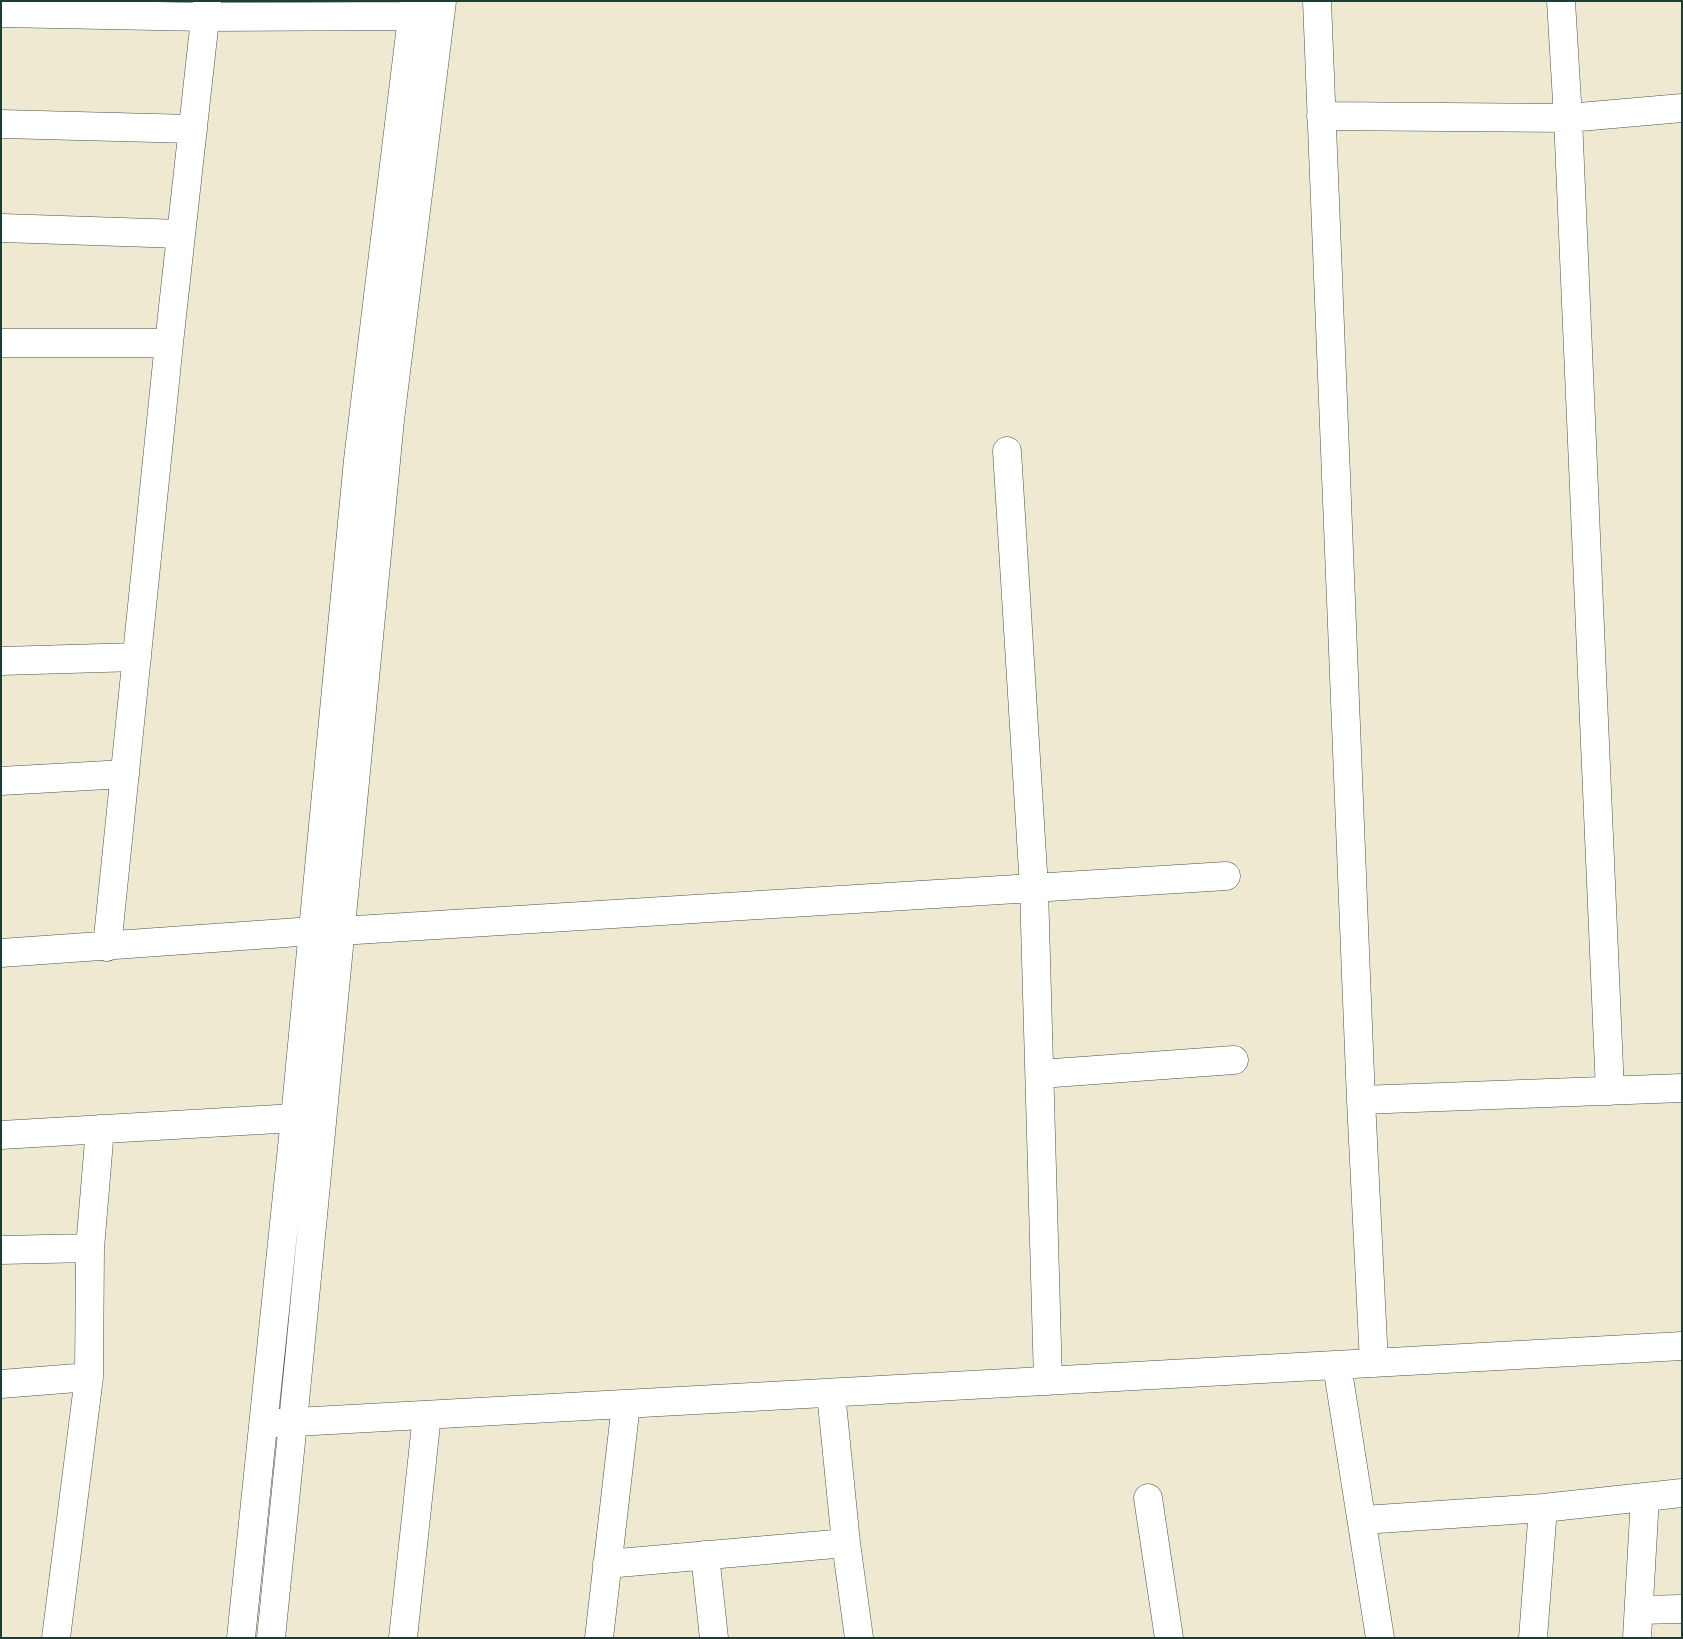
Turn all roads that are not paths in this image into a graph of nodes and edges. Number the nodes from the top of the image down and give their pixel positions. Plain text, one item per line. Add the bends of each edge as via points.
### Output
1 (442, 1) edge
2 (1317, 1) edge
3 (1561, 1) edge
4 (206, 9) edge
5 (414, 9) edge
6 (1, 13) edge
7 (1682, 108) edge
8 (1321, 116) junction
9 (1568, 118) junction
10 (1, 124) edge
11 (193, 129) junction
12 (2, 228) edge
13 (181, 234) junction
14 (1, 343) edge
15 (170, 343) junction
16 (1006, 451) dead end
17 (137, 657) junction
18 (1, 662) edge
19 (125, 774) junction
20 (1, 781) edge
21 (1226, 876) dead end
22 (1034, 888) junction
23 (313, 931) junction
24 (340, 931) junction
25 (107, 947) junction
26 (1, 953) edge
27 (1234, 1060) dead end
28 (1040, 1074) junction
29 (1682, 1088) edge
30 (1610, 1090) junction
31 (1361, 1100) junction
32 (295, 1118) junction
33 (100, 1129) junction
34 (1, 1135) edge
35 (90, 1248) junction
36 (1, 1250) edge
37 (1682, 1346) edge
38 (1374, 1363) junction
39 (1337, 1365) junction
40 (89, 1377) junction
41 (1048, 1381) junction
42 (1, 1384) edge
43 (832, 1393) junction
44 (626, 1404) junction
45 (427, 1415) junction
46 (293, 1422) junction
47 (263, 1424) junction
48 (1682, 1493) edge
49 (1646, 1497) junction
50 (1148, 1498) dead end
51 (1543, 1508) junction
52 (1363, 1520) junction
53 (846, 1543) junction
54 (705, 1555) junction
55 (607, 1564) junction
56 (1682, 1609) edge
57 (1639, 1610) junction
58 (56, 1638) edge
59 (241, 1638) edge
60 (271, 1638) edge
61 (403, 1638) edge
62 (599, 1638) edge
63 (714, 1638) edge
64 (859, 1638) edge
65 (1169, 1638) edge
66 (1380, 1638) edge
67 (1533, 1638) edge
68 (1637, 1638) edge

1 - 24 street via 390,420
2 - 8 street
3 - 9 street
4 - 5 street
4 - 6 street
4 - 11 street
5 - 23 street via 358,460
7 - 9 street
8 - 9 street
8 - 31 street
9 - 30 street
10 - 11 street
11 - 13 street
12 - 13 street
13 - 15 street
14 - 15 street
15 - 17 street
16 - 22 street
17 - 18 street
17 - 19 street
19 - 20 street
19 - 25 street
21 - 22 street
22 - 24 street
22 - 28 street
23 - 24 street
23 - 25 street
23 - 32 street
24 - 46 street
25 - 26 street
27 - 28 street
28 - 41 street
29 - 30 street
30 - 31 street
31 - 38 street
32 - 33 street
32 - 47 street
33 - 34 street
33 - 35 street
35 - 36 street
35 - 40 street
37 - 38 street
38 - 39 street
39 - 41 street
39 - 52 street
40 - 42 street
40 - 58 street
41 - 43 street
43 - 44 street
43 - 53 street
44 - 45 street
44 - 55 street
45 - 46 street
45 - 61 street
46 - 47 street
46 - 60 street
47 - 59 street
48 - 49 street
49 - 51 street
49 - 57 street
50 - 65 street
51 - 52 street
51 - 67 street
52 - 66 street
53 - 54 street
53 - 64 street
54 - 55 street
54 - 63 street
55 - 62 street
56 - 57 street
57 - 68 street

